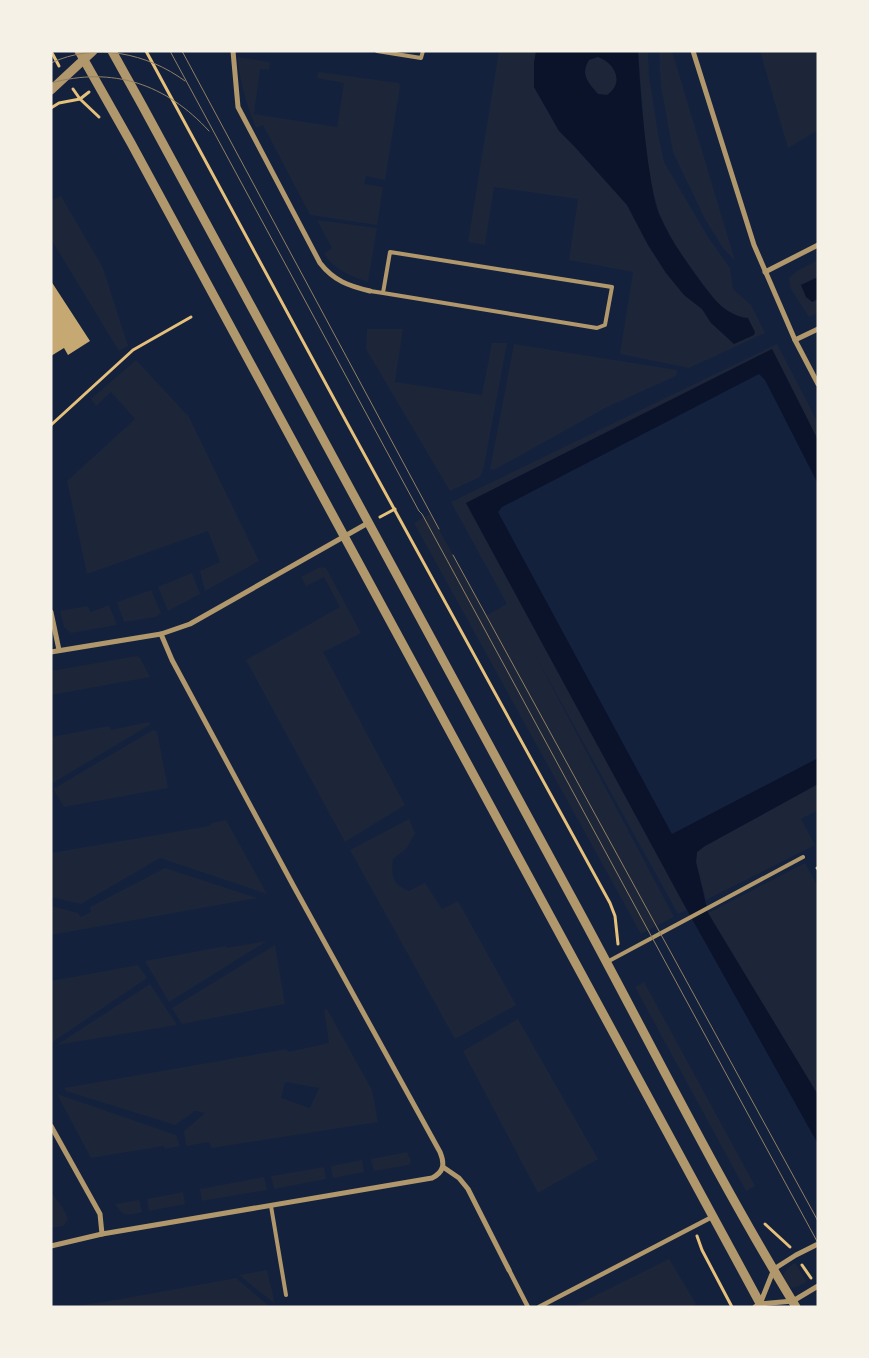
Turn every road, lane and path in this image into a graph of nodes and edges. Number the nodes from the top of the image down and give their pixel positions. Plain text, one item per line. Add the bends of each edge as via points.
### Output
1 (79, 51) edge
2 (94, 51) edge
3 (112, 51) edge
4 (146, 51) edge
5 (233, 51) edge
6 (377, 51) edge
7 (423, 51) edge
8 (693, 51) edge
9 (84, 60) junction
10 (51, 90) edge
11 (818, 245) edge
12 (765, 272) junction
13 (370, 291) joint
14 (382, 293) junction
15 (191, 317) dead end
16 (818, 329) edge
17 (795, 340) junction
18 (818, 384) edge
19 (51, 425) edge
20 (368, 523) junction
21 (344, 537) junction
22 (51, 612) edge
23 (160, 634) junction
24 (59, 650) junction
25 (51, 652) edge
26 (803, 857) dead end
27 (618, 954) junction
28 (607, 962) junction
29 (51, 1126) edge
30 (443, 1167) junction
31 (271, 1206) junction
32 (712, 1217) junction
33 (760, 1220) dead end
34 (695, 1225) junction
35 (102, 1234) junction
36 (818, 1244) edge
37 (51, 1246) edge
38 (796, 1255) junction
39 (774, 1269) junction
40 (509, 1270) joint
41 (817, 1287) edge
42 (286, 1295) dead end
43 (794, 1304) edge
44 (759, 1306) edge
45 (528, 1307) edge
46 (539, 1307) edge
47 (732, 1307) edge

1 - 9 street
2 - 9 street
3 - 20 street
4 - 27 path via 610,903 615,916
5 - 13 street via 238,107 320,263 329,274 348,286
6 - 7 lane via 422,58
8 - 12 street
9 - 10 street
9 - 21 street
11 - 12 street
12 - 17 street
13 - 14 lane
14 - 14 lane via 596,328 605,325 612,287 390,252
15 - 19 path via 133,350
16 - 17 street
17 - 18 street
20 - 21 street
20 - 28 street
21 - 23 street via 190,624
21 - 32 street
22 - 24 street
23 - 24 street
23 - 30 street via 284,869 440,1152
24 - 25 street
26 - 27 lane
27 - 28 lane
28 - 39 street
29 - 35 street via 100,1214
30 - 31 street via 440,1174 432,1178
30 - 40 street via 460,1178 468,1189
31 - 35 street
31 - 42 lane
32 - 34 street
32 - 44 street
33 - 38 path
34 - 46 street
34 - 47 path via 697,1239
35 - 37 street
36 - 38 street
38 - 39 street
38 - 41 path
39 - 43 street
39 - 44 street
40 - 45 street
41 - 43 street
43 - 44 street

